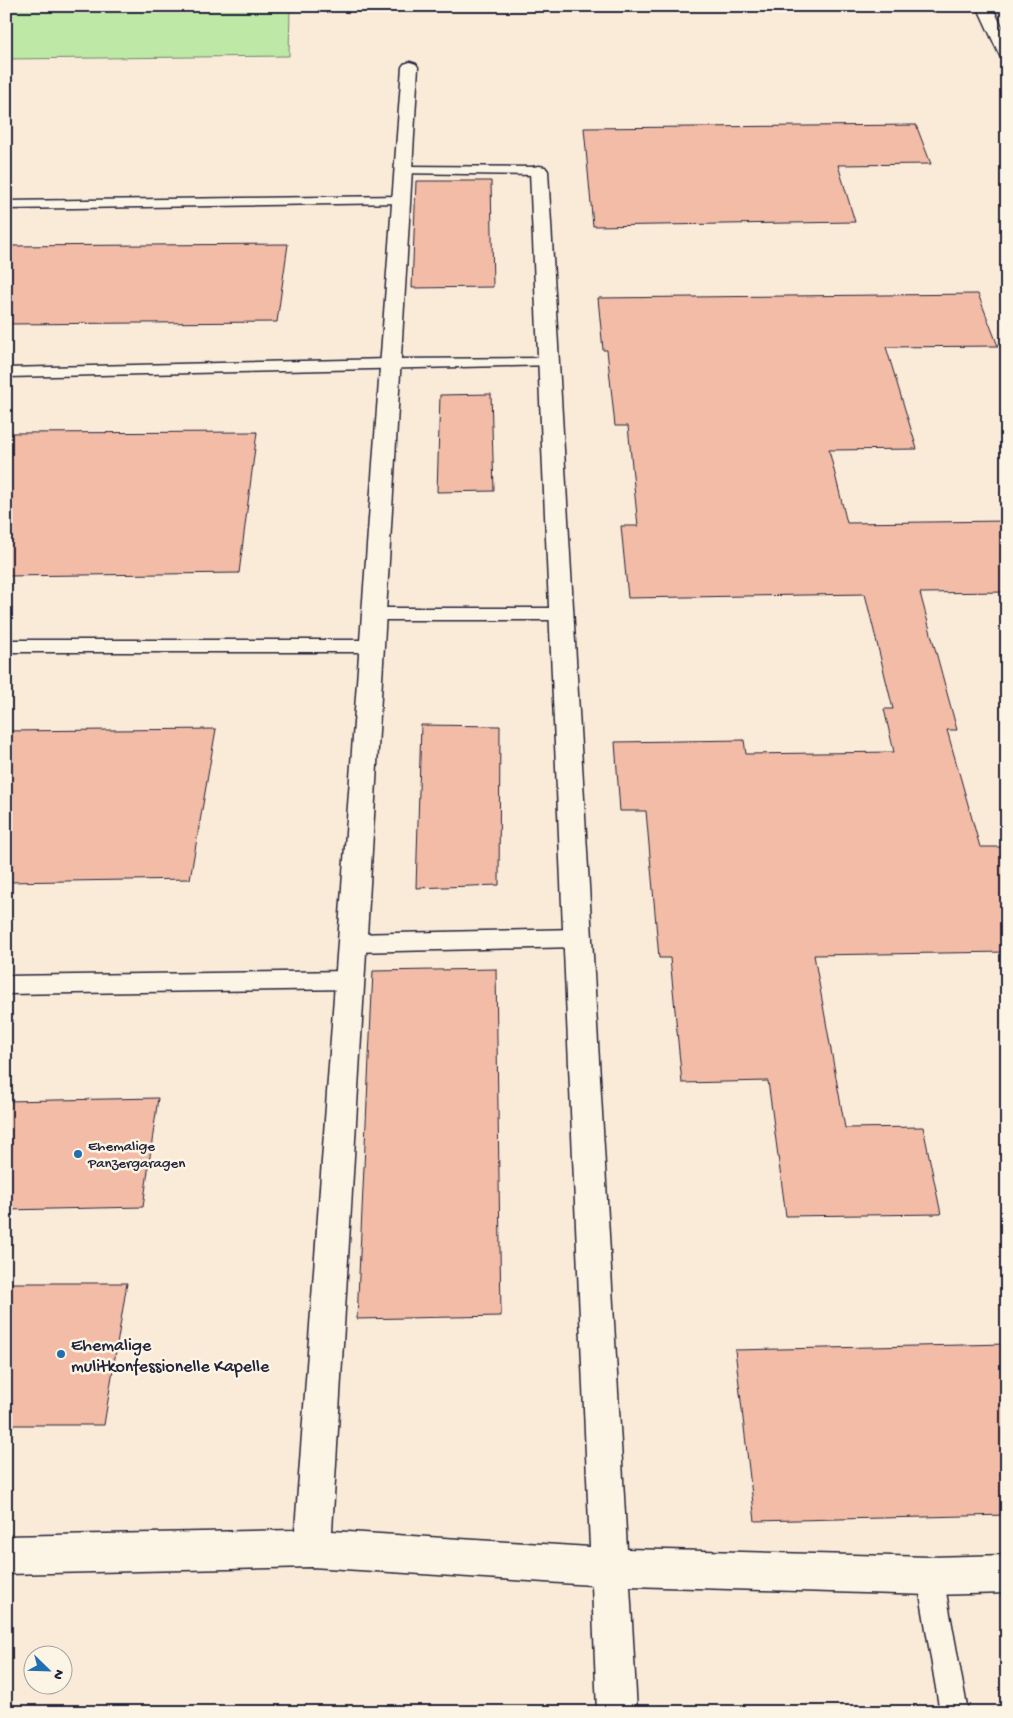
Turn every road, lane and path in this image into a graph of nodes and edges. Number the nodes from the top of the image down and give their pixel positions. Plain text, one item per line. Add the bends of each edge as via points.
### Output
1 (984, 6) edge
2 (1007, 54) edge
3 (410, 67) dead end
4 (403, 170) junction
5 (539, 171) joint
6 (401, 200) junction
7 (6, 205) edge
8 (548, 362) junction
9 (390, 363) junction
10 (6, 373) edge
11 (374, 614) junction
12 (561, 614) junction
13 (6, 646) edge
14 (372, 646) junction
15 (577, 938) junction
16 (352, 943) junction
17 (350, 980) junction
18 (6, 985) edge
19 (312, 1548) junction
20 (6, 1555) edge
21 (610, 1566) junction
22 (1007, 1574) edge
23 (930, 1576) junction
24 (617, 1712) edge
25 (954, 1712) edge

1 - 2 street
3 - 4 street
4 - 5 lane
4 - 6 street
5 - 8 street
6 - 7 lane
6 - 9 street
8 - 9 lane
8 - 12 street
9 - 10 lane
9 - 11 street
11 - 12 lane
11 - 14 street
12 - 15 street
13 - 14 lane
14 - 16 street
15 - 16 lane
15 - 21 street
16 - 17 street
17 - 18 lane
17 - 19 street
19 - 20 street
19 - 21 street
21 - 23 street
21 - 24 street
22 - 23 street
23 - 25 lane

